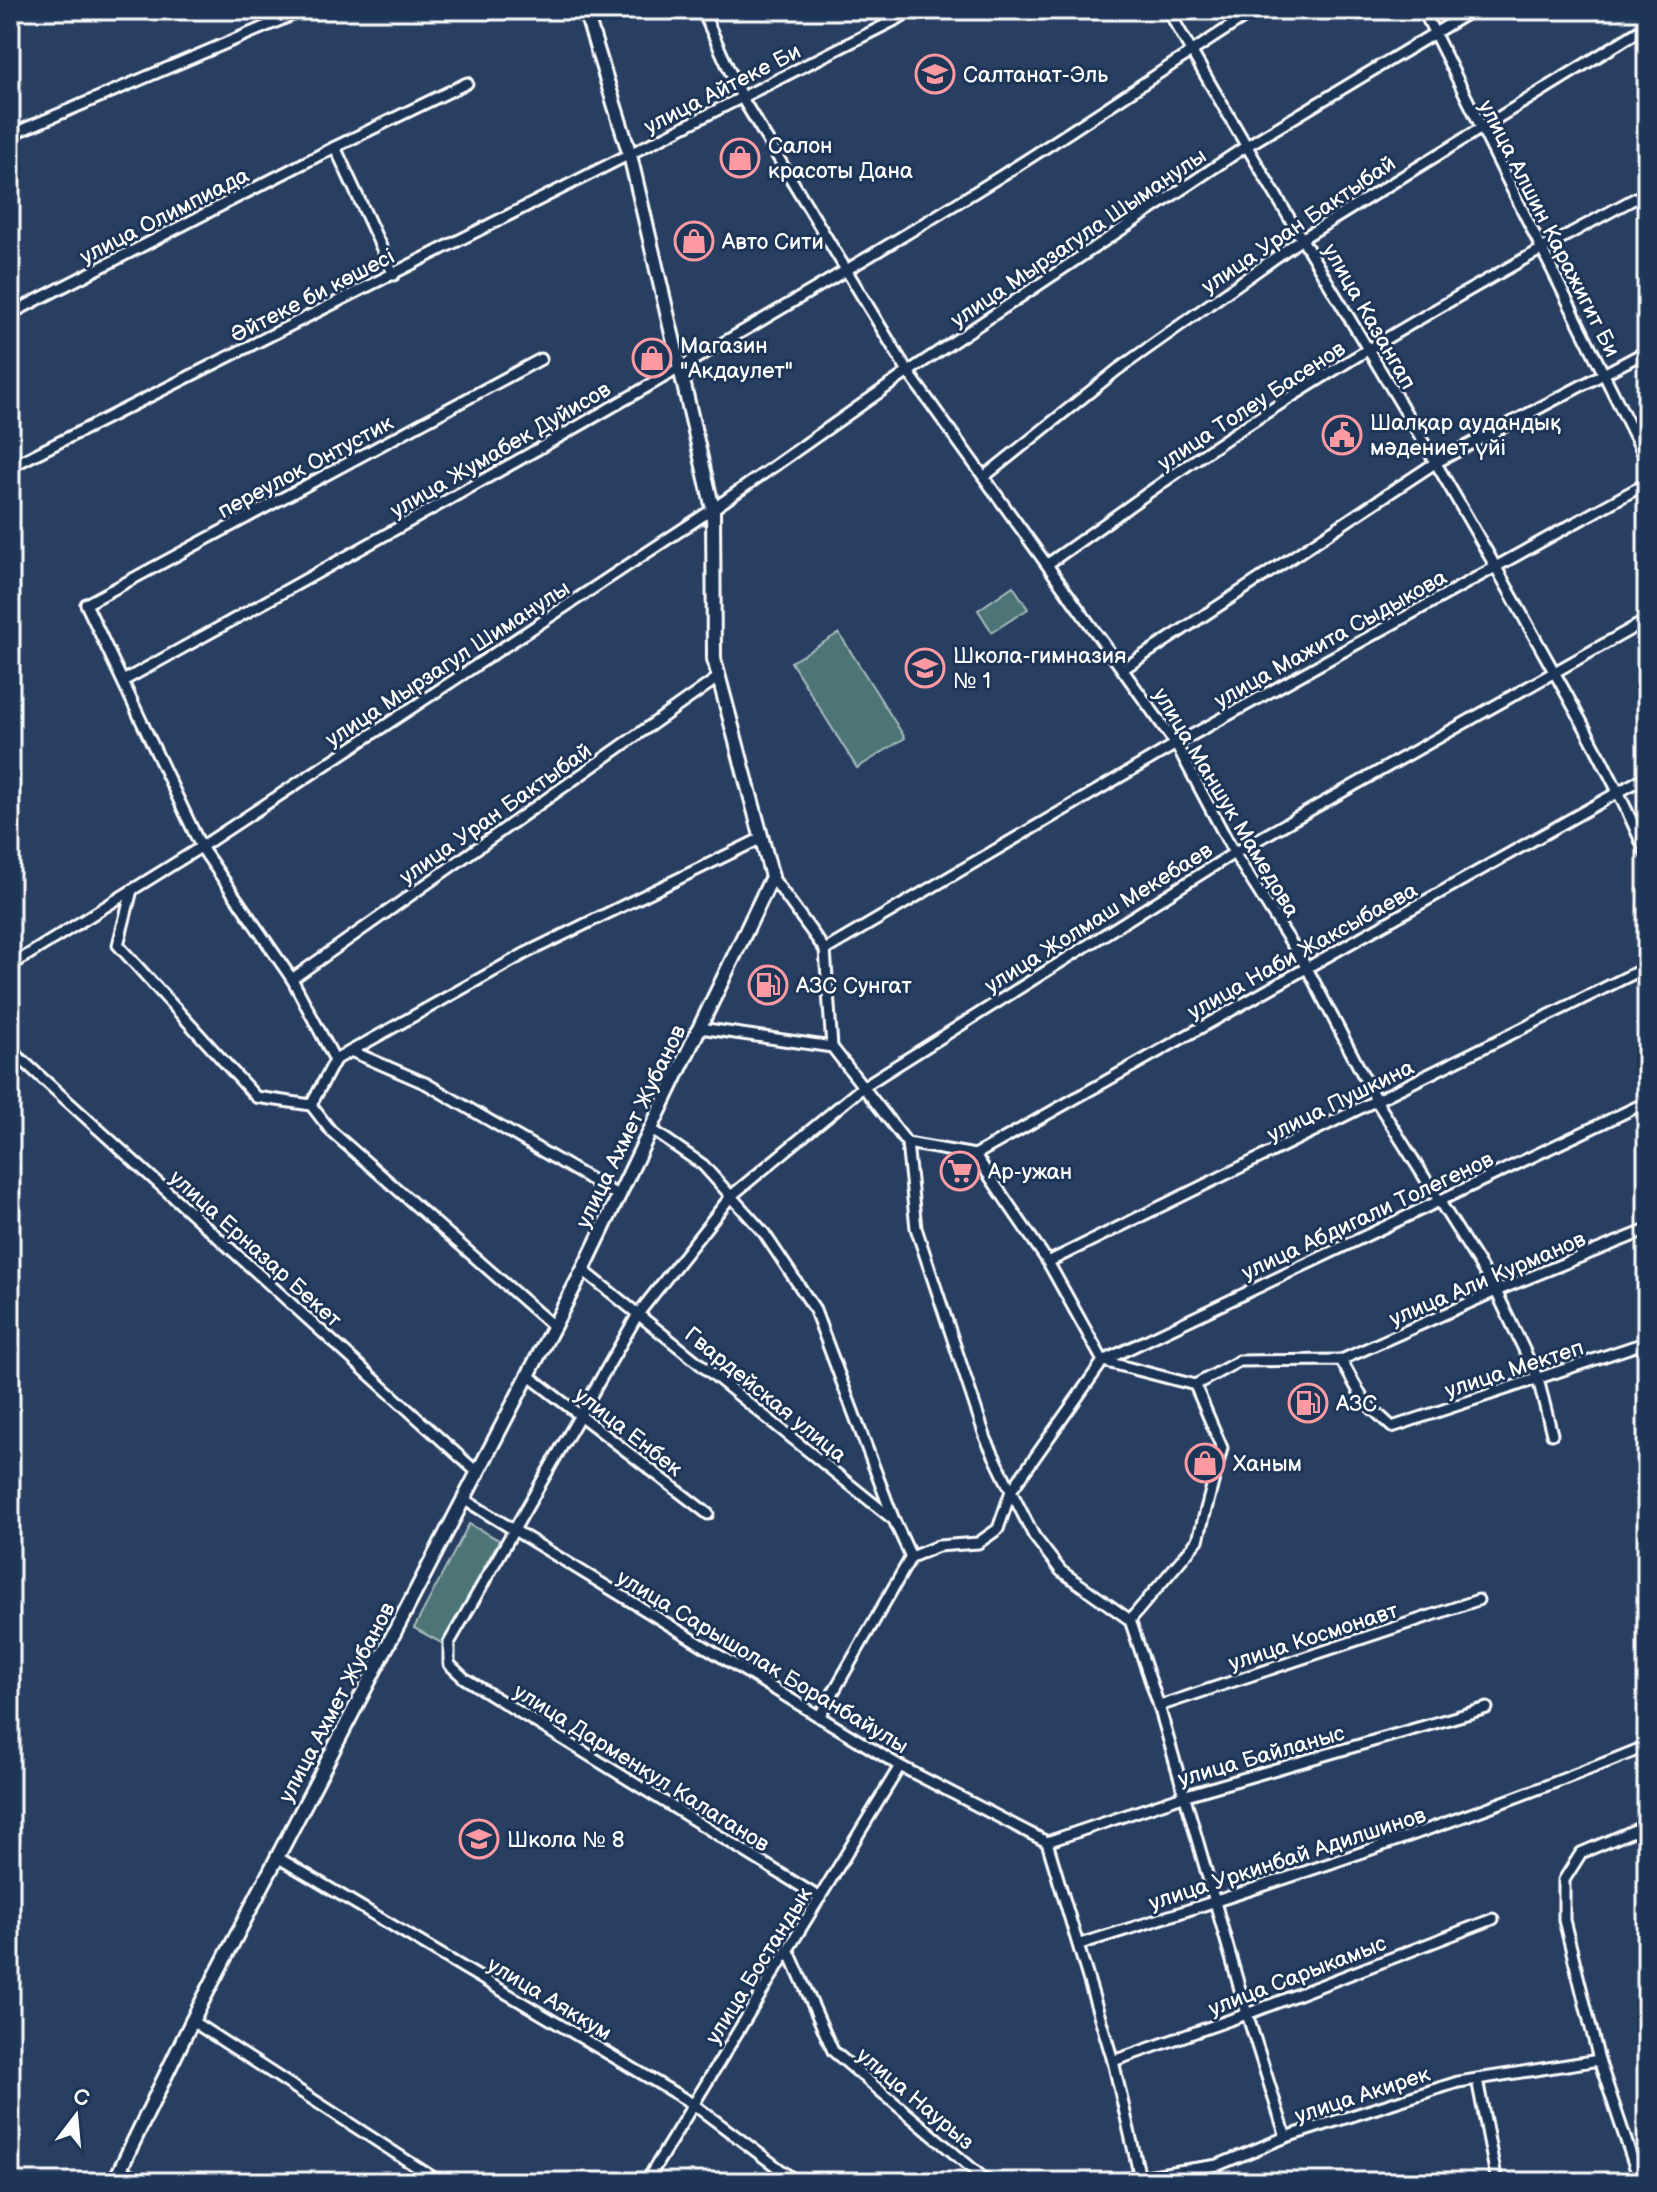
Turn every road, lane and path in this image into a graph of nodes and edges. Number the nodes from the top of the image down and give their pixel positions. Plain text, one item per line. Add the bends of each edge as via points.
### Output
1 (304, 10) edge
2 (585, 10) edge
3 (702, 10) edge
4 (915, 10) edge
5 (1168, 10) edge
6 (1256, 10) edge
7 (1423, 10) edge
8 (1473, 10) edge
9 (1647, 26) edge
10 (1434, 32) junction
11 (1191, 51) junction
12 (467, 83) dead end
13 (742, 98) junction
14 (1479, 129) junction
15 (10, 135) edge
16 (335, 147) junction
17 (1245, 147) junction
18 (630, 155) junction
19 (1647, 192) edge
20 (1303, 238) junction
21 (1540, 249) junction
22 (845, 270) junction
23 (394, 275) junction
24 (10, 314) edge
25 (1369, 350) junction
26 (1647, 351) edge
27 (541, 359) dead end
28 (680, 365) junction
29 (908, 372) junction
30 (1603, 374) junction
31 (1647, 461) edge
32 (1435, 463) junction
33 (10, 467) edge
34 (985, 476) junction
35 (1647, 483) edge
36 (713, 509) junction
37 (1049, 563) junction
38 (1496, 566) junction
39 (1647, 620) edge
40 (1123, 669) junction
41 (1554, 671) junction
42 (719, 677) junction
43 (123, 681) junction
44 (1176, 744) junction
45 (1647, 776) edge
46 (1620, 792) junction
47 (762, 838) junction
48 (201, 847) junction
49 (1234, 853) junction
50 (1647, 856) edge
51 (772, 877) junction
52 (132, 890) junction
53 (825, 950) junction
54 (10, 966) edge
55 (1647, 967) edge
56 (1307, 968) junction
57 (292, 979) junction
58 (700, 1028) junction
59 (832, 1047) junction
60 (10, 1049) edge
61 (351, 1051) junction
62 (335, 1060) junction
63 (864, 1086) junction
64 (1377, 1102) junction
65 (1647, 1102) edge
66 (311, 1105) junction
67 (651, 1129) junction
68 (907, 1143) junction
69 (975, 1155) junction
70 (619, 1196) junction
71 (731, 1196) junction
72 (1441, 1200) junction
73 (1647, 1230) edge
74 (1048, 1262) junction
75 (583, 1270) junction
76 (1496, 1291) junction
77 (638, 1314) junction
78 (554, 1327) junction
79 (1647, 1342) edge
80 (1341, 1360) junction
81 (1103, 1361) junction
82 (529, 1376) junction
83 (1538, 1379) junction
84 (1195, 1385) junction
85 (581, 1416) junction
86 (1552, 1434) dead end
87 (479, 1474) junction
88 (1011, 1491) junction
89 (465, 1500) junction
90 (708, 1514) dead end
91 (894, 1520) junction
92 (516, 1531) junction
93 (911, 1557) junction
94 (1478, 1600) dead end
95 (1130, 1620) junction
96 (449, 1664) joint
97 (1159, 1706) junction
98 (1487, 1708) dead end
99 (819, 1717) junction
100 (1647, 1746) edge
101 (900, 1766) junction
102 (1183, 1796) junction
103 (1647, 1825) edge
104 (1047, 1842) junction
105 (277, 1857) junction
106 (820, 1898) junction
107 (1214, 1903) junction
108 (1493, 1919) dead end
109 (1080, 1944) junction
110 (788, 1949) junction
111 (1247, 2014) junction
112 (192, 2021) junction
113 (1599, 2060) junction
114 (1113, 2061) junction
115 (1477, 2079) junction
116 (693, 2104) junction
117 (1286, 2137) junction
118 (120, 2169) junction
119 (1141, 2179) edge
120 (114, 2182) edge
121 (141, 2182) edge
122 (440, 2182) edge
123 (646, 2182) edge
124 (797, 2182) edge
125 (988, 2182) edge
126 (1106, 2182) edge
127 (1497, 2182) edge
128 (1640, 2182) edge

1 - 15 street
2 - 18 main road
3 - 13 street, улица Маншук Мамедова
4 - 13 street, улица Айтеке Би
5 - 11 street, улица Казангап
6 - 11 street, улица Жумабек Дуйисов
7 - 10 street, улица Алшин Каражигит Би
8 - 10 street, улица Мырзагула Шыманулы
9 - 14 street, улица Уран Бактыбай
10 - 14 street, улица Алшин Каражигит Би
10 - 17 street, улица Мырзагула Шыманулы
11 - 17 street, улица Казангап
11 - 22 street, улица Жумабек Дуйисов via 1003,175
12 - 16 street, улица Олимпиада
13 - 18 street, улица Айтеке Би
13 - 22 street, улица Маншук Мамедова
14 - 20 street, улица Уран Бактыбай
14 - 21 street, улица Алшин Каражигит Би
16 - 23 street
16 - 24 street, улица Олимпиада
17 - 20 street, улица Казангап
17 - 29 street, улица Мырзагула Шыманулы
18 - 23 street, Әйтеке би көшесі
18 - 28 main road
19 - 21 street, улица Толеу Басенов
20 - 25 street, улица Казангап
20 - 34 street, улица Уран Бактыбай via 1117,370
21 - 25 street, улица Толеу Басенов
21 - 30 street, улица Алшин Каражигит Би
22 - 28 street, улица Жумабек Дуйисов
22 - 29 street, улица Маншук Мамедова
23 - 33 street, Әйтеке би көшесі
25 - 32 street, улица Казангап
25 - 37 street, улица Толеу Басенов via 1237,432
26 - 30 street
27 - 43 street, переулок Онтустик via 86,604
28 - 36 main road
28 - 43 street, улица Жумабек Дуйисов
29 - 34 street, улица Маншук Мамедова
29 - 36 street, улица Мырзагула Шыманулы
30 - 31 street, улица Алшин Каражигит Би
30 - 32 street
32 - 38 street, улица Казангап
32 - 40 street
34 - 37 street, улица Маншук Мамедова
35 - 38 street, улица Мажита Сыдыкова
36 - 42 main road via 714,659
36 - 48 street, улица Мырзагул Шиманулы
37 - 40 street, улица Маншук Мамедова
38 - 41 street, улица Казангап
38 - 44 street, улица Мажита Сыдыкова
39 - 41 street, улица Жолмаш Мекебаев
40 - 44 street, улица Маншук Мамедова
41 - 46 street, улица Казангап
41 - 49 street, улица Жолмаш Мекебаев
42 - 47 main road
42 - 57 street, улица Уран Бактыбай
43 - 48 street
44 - 49 street, улица Маншук Мамедова
44 - 53 street, улица Мажита Сыдыкова
45 - 46 street, улица Наби Жаксыбаева
46 - 50 street, улица Казангап
46 - 56 street, улица Наби Жаксыбаева
47 - 51 main road
47 - 61 street via 526,953
48 - 52 street
48 - 57 street
49 - 56 street, улица Маншук Мамедова
49 - 63 street, улица Жолмаш Мекебаев
51 - 53 street
51 - 58 main road, улица Ахмет Жубанов
52 - 54 street
52 - 66 street via 118,945 256,1097
53 - 59 street
55 - 64 street, улица Пушкина
56 - 64 street, улица Маншук Мамедова
56 - 69 street, улица Наби Жаксыбаева
57 - 62 street
58 - 59 street
58 - 67 main road, улица Ахмет Жубанов
59 - 63 street
60 - 87 street, улица Ерназар Бекет
61 - 62 street
61 - 70 street via 427,1084
62 - 66 street
63 - 68 street
63 - 71 street, улица Жолмаш Мекебаев
64 - 72 street, улица Маншук Мамедова
64 - 74 street, улица Пушкина
65 - 72 street, улица Абдигали Толегенов
66 - 78 street via 331,1131
67 - 70 main road, улица Ахмет Жубанов
67 - 71 street via 703,1165
68 - 69 street
68 - 88 street via 916,1228 986,1439
69 - 74 street
70 - 75 main road, улица Ахмет Жубанов
71 - 77 street, улица Жолмаш Мекебаев
71 - 91 street via 764,1233 814,1308
72 - 76 street, улица Маншук Мамедова
72 - 81 street, улица Абдигали Толегенов
73 - 76 street, улица Али Курманов
74 - 81 street
75 - 77 street, Гвардейская улица
75 - 78 main road, улица Ахмет Жубанов
76 - 80 street, улица Али Курманов
76 - 83 street, улица Маншук Мамедова
77 - 85 street, улица Жолмаш Мекебаев
77 - 91 street, Гвардейская улица
78 - 82 main road, улица Ахмет Жубанов
79 - 83 street, улица Мектеп
80 - 83 street, улица Мектеп via 1364,1401 1392,1427
80 - 84 street via 1239,1361
81 - 84 street
81 - 88 street
82 - 85 street, улица Енбек
82 - 87 main road, улица Ахмет Жубанов
83 - 86 street, улица Маншук Мамедова
84 - 95 street via 1222,1448 1198,1540
85 - 90 street, улица Енбек
85 - 92 street, улица Жолмаш Мекебаев
87 - 89 main road, улица Ахмет Жубанов
88 - 93 street via 998,1529 978,1543 938,1546
88 - 95 street via 1034,1536 1061,1571
89 - 92 street, улица Сарышолак Боранбайулы
89 - 105 main road, улица Ахмет Жубанов
91 - 93 street, Гвардейская улица
92 - 96 street, улица Жолмаш Мекебаев via 449,1643
92 - 99 street, улица Сарышолак Боранбайулы
93 - 99 street
94 - 97 street, улица Космонавт
95 - 97 street
96 - 106 street, улица Дарменкул Калаганов
97 - 102 street
98 - 102 street, улица Байланыс
99 - 101 street, улица Сарышолак Боранбайулы
100 - 107 street, улица Уркинбай Адилшинов via 1505,1804
101 - 104 street, улица Сарышолак Боранбайулы
101 - 106 street, улица Бостандык
102 - 104 street, улица Байланыс
102 - 107 street
103 - 113 street via 1581,1853 1564,1880 1564,1920
104 - 109 street
105 - 112 main road, улица Ахмет Жубанов
105 - 116 street, улица Аяккум
106 - 110 street, улица Бостандык
107 - 109 street, улица Уркинбай Адилшинов
107 - 111 street
108 - 111 street, улица Сарыкамыс
109 - 114 street
110 - 116 street, улица Бостандык
110 - 125 street, улица Наурыз via 833,2051
111 - 114 street, улица Сарыкамыс
111 - 117 street
112 - 118 main road, улица Ахмет Жубанов
112 - 122 street
113 - 115 street, улица Акирек
113 - 128 street
114 - 119 street
115 - 117 street, улица Акирек
115 - 127 street
116 - 123 street, улица Бостандык
116 - 124 street, улица Аяккум
117 - 119 street, улица Акирек via 1218,2165
118 - 120 main road, улица Ахмет Жубанов
118 - 121 street
119 - 126 street

